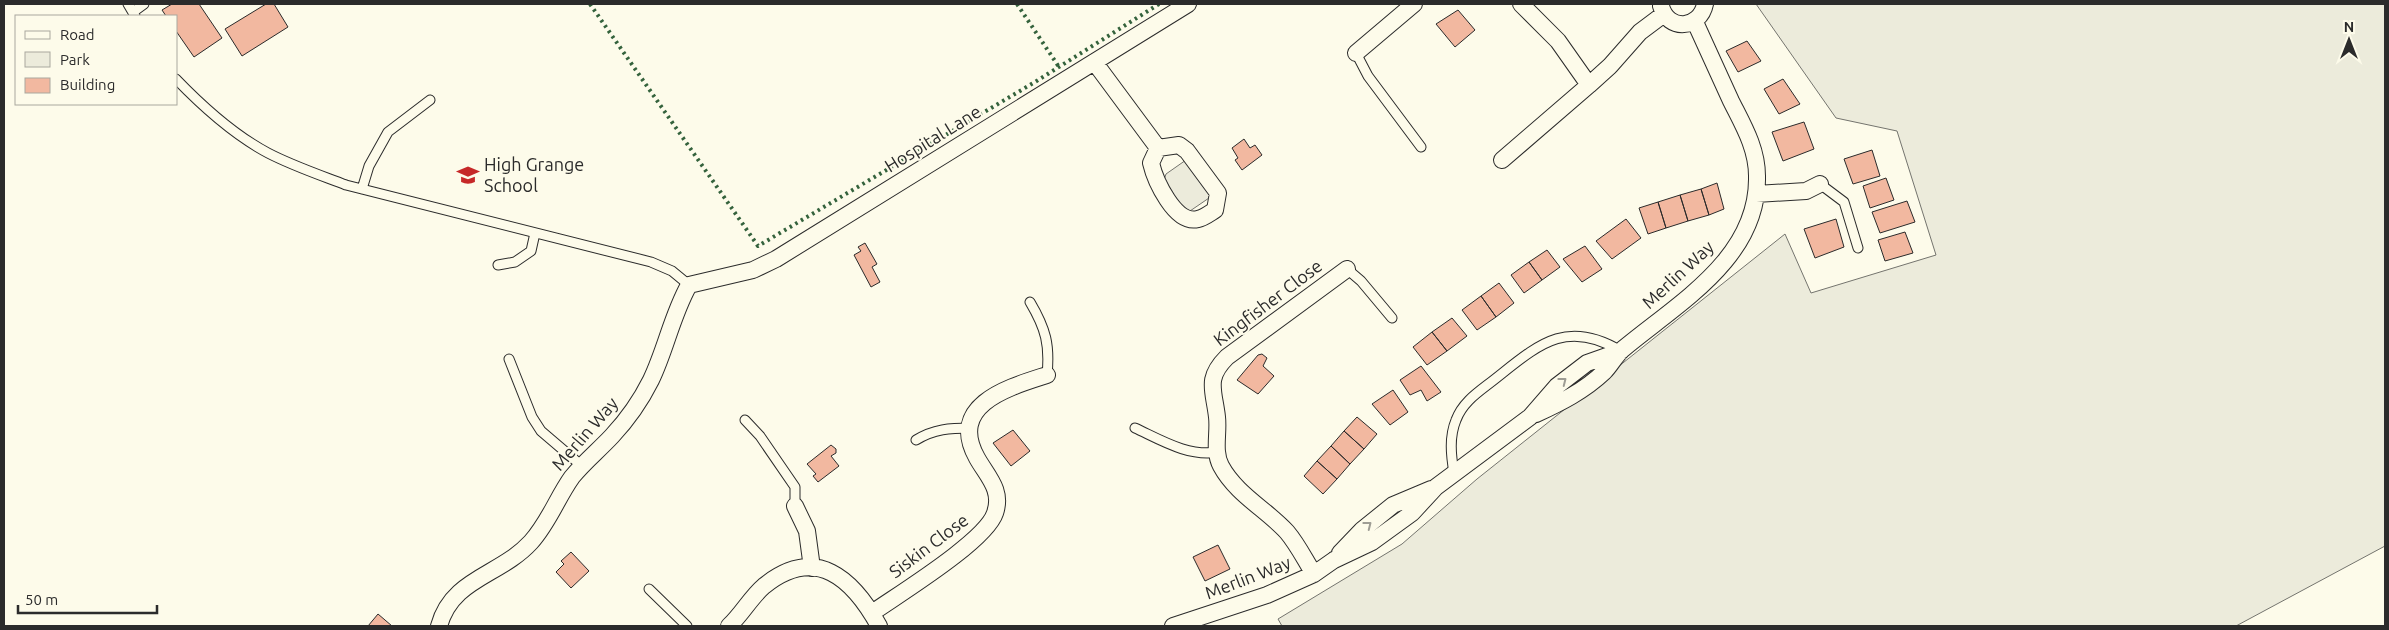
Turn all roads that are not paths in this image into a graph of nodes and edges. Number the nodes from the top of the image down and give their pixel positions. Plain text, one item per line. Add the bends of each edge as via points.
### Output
1 (144, 4) edge
2 (1188, 4) edge
3 (1414, 4) edge
4 (1521, 4) edge
5 (1705, 4) edge
6 (1663, 9) edge
7 (132, 11) edge
8 (1694, 22) junction
9 (1356, 53) joint
10 (1095, 62) junction
11 (178, 81) edge
12 (1589, 85) junction
13 (430, 100) dead end
14 (1421, 147) dead end
15 (1158, 148) junction
16 (1502, 160) dead end
17 (1820, 184) joint
18 (362, 189) junction
19 (1756, 194) junction
20 (536, 233) junction
21 (1858, 248) dead end
22 (498, 264) dead end
23 (1347, 270) joint
24 (690, 285) junction
25 (1030, 302) dead end
26 (1392, 318) dead end
27 (1621, 350) junction
28 (509, 360) dead end
29 (1047, 375) joint
30 (745, 420) dead end
31 (971, 428) junction
32 (1135, 428) dead end
33 (916, 440) dead end
34 (1218, 452) junction
35 (582, 466) junction
36 (1454, 473) junction
37 (795, 506) joint
38 (812, 568) junction
39 (1314, 574) junction
40 (649, 590) dead end
41 (876, 619) edge
42 (439, 626) edge
43 (687, 626) edge
44 (729, 626) edge
45 (1173, 626) edge

1 - 7 lane
2 - 10 street, Hospital Lane
3 - 9 street
4 - 12 street via 1558,41
5 - 8 street via 1704,11
6 - 8 street via 1668,20 1681,25
6 - 12 street
8 - 19 street, Merlin Way via 1753,148
9 - 14 lane via 1368,76
10 - 15 street
10 - 24 street, Hospital Lane via 776,259 746,272
11 - 18 lane via 199,102 267,152
12 - 16 street
13 - 18 lane via 388,132 369,166
15 - 15 street via 1179,146 1187,151 1218,193 1215,210 1198,220 1188,220 1179,214 1155,179 1151,163
17 - 19 street via 1806,190
17 - 21 lane via 1844,202
18 - 20 lane
19 - 27 street, Merlin Way via 1743,232 1726,261 1669,314
20 - 22 lane via 531,251 515,262
20 - 24 lane via 652,262 672,271
23 - 26 lane via 1361,280
23 - 34 street, Kingfisher Close via 1218,365 1212,386
24 - 35 street, Merlin Way via 680,300 644,392 625,422
25 - 29 lane via 1047,337
27 - 36 street, Merlin Way via 1604,372 1575,394 1530,416
27 - 36 lane via 1607,342 1571,336 1550,340 1532,349 1473,396 1459,412 1451,442
28 - 35 lane via 532,418 541,431
29 - 31 street via 1010,387 984,401
30 - 37 lane via 760,436 795,488
31 - 33 lane via 931,431
31 - 41 street, Siskin Close via 976,457 996,488 996,512 982,533
32 - 34 lane via 1188,450 1207,454
34 - 39 street, Kingfisher Close via 1221,466 1262,512 1285,531
35 - 42 street, Merlin Way via 531,542 497,570 458,591 441,616
36 - 39 street, Merlin Way via 1412,513 1380,536
37 - 38 street via 807,531
38 - 41 street via 836,573
38 - 44 street via 786,572 774,579
39 - 45 street, Merlin Way via 1267,595
40 - 43 lane

